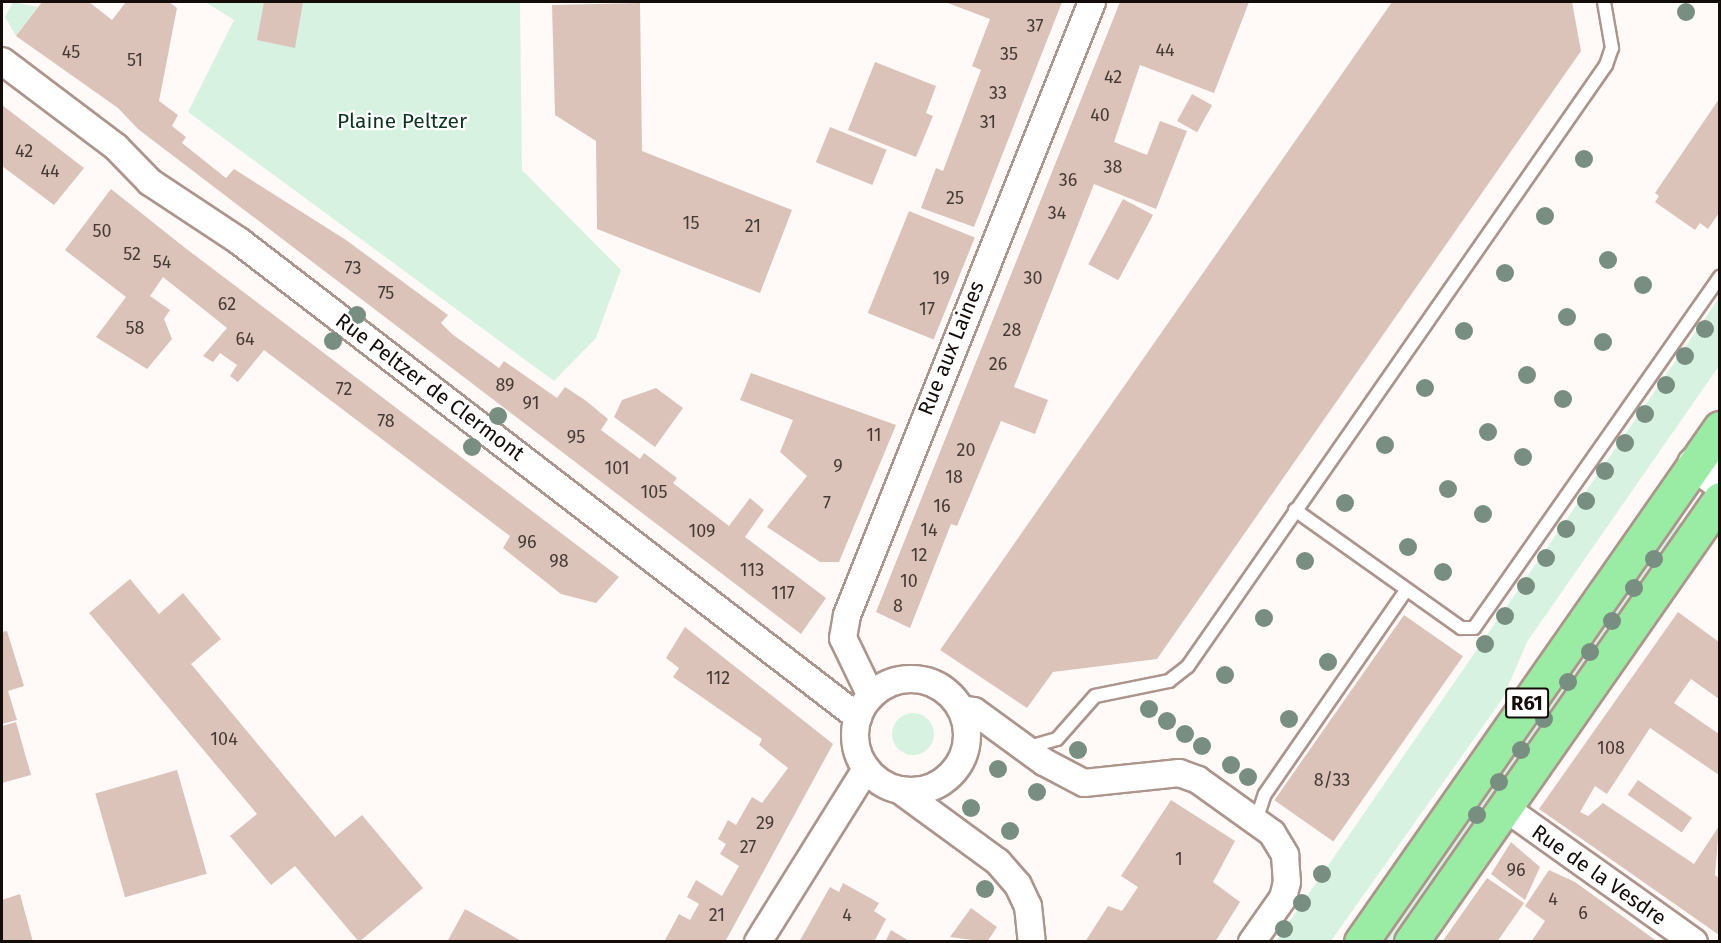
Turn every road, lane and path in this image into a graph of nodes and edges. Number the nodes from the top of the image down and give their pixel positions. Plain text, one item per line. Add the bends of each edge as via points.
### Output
1 (1092, 2) edge
2 (1604, 2) edge
3 (2, 61) edge
4 (1719, 277) edge
5 (1719, 428) edge
6 (1707, 474) edge
7 (1719, 499) edge
8 (1295, 510) junction
9 (1406, 590) junction
10 (865, 706) junction
11 (961, 709) junction
12 (1024, 747) junction
13 (866, 769) junction
14 (901, 791) junction
15 (1504, 807) junction
16 (1256, 821) junction
17 (758, 942) edge
18 (1032, 942) edge
19 (1252, 942) edge
20 (1361, 942) edge
21 (1411, 942) edge
22 (1694, 942) edge

1 - 10 street, Rue aux Laines via 847,615 843,638
2 - 8 lane via 1612,48 1606,65
3 - 10 street, Rue Peltzer de Clermont via 116,147 150,182 239,241
4 - 9 lane via 1474,628 1461,628
5 - 6 highway, R61
6 - 20 highway, R61
7 - 15 highway, R61
8 - 9 lane
8 - 12 lane via 1188,666 1169,681 1095,696 1058,739
9 - 16 lane via 1265,794
10 - 11 street via 891,683 920,680 951,695
10 - 13 street via 856,744
11 - 12 street via 974,711
11 - 14 street via 967,740 956,769 932,787
12 - 16 street via 1084,783 1179,773
13 - 14 street
13 - 17 street
14 - 18 street via 998,862 1018,885 1028,906
15 - 21 highway, R61
15 - 22 street, Rue de la Vesdre
16 - 19 street via 1280,842 1287,882 1283,898

